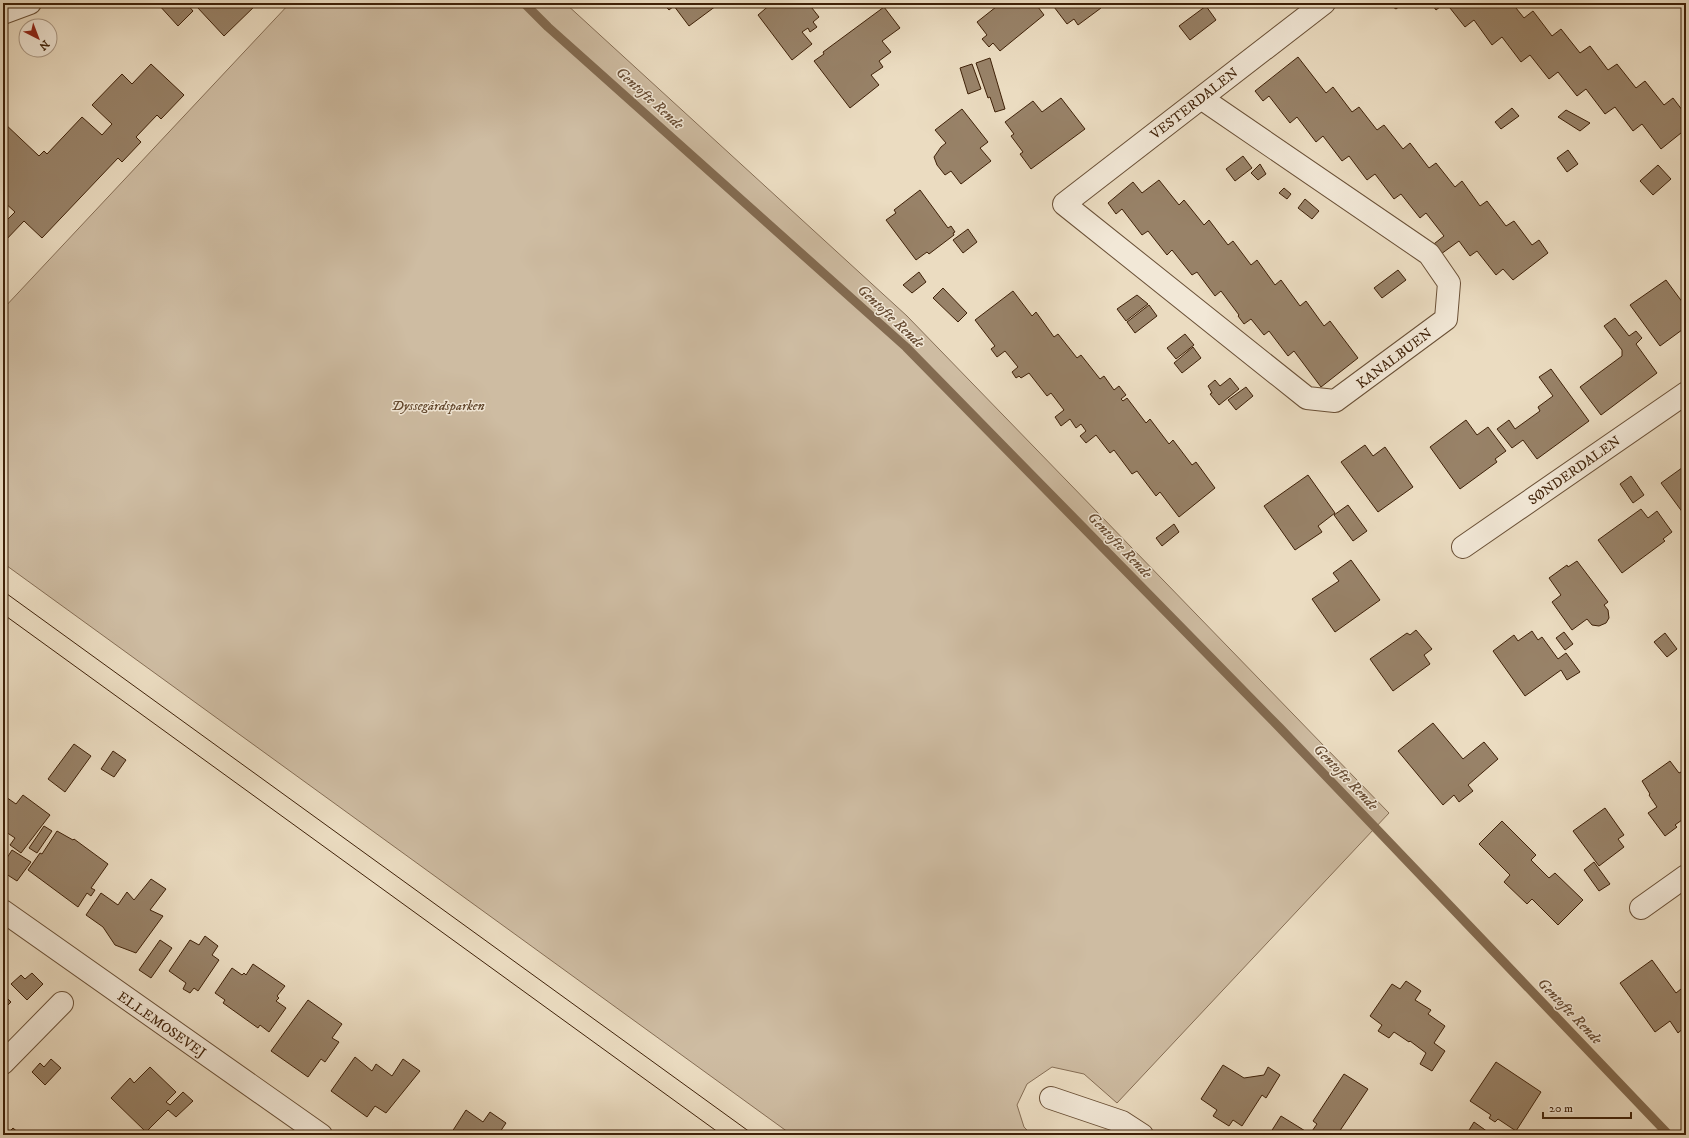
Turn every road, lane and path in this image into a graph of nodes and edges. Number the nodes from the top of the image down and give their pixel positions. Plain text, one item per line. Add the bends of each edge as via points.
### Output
1 (30, 3) edge
2 (1324, 3) edge
3 (3, 13) edge
4 (1201, 98) junction
5 (1064, 204) joint
6 (1686, 393) edge
7 (1463, 546) dead end
8 (1686, 876) edge
9 (1641, 908) dead end
10 (3, 911) edge
11 (62, 1004) dead end
12 (3, 1064) edge
13 (1051, 1098) dead end
14 (320, 1135) edge
15 (1142, 1135) edge

1 - 3 street
2 - 4 street, VESTERDALEN
4 - 5 street, VESTERDALEN
4 - 5 street, KANALBUEN via 1429,254 1449,283 1446,319 1335,401 1307,398
6 - 7 street, SØNDERDALEN
8 - 9 street
10 - 14 street, ELLEMOSEVEJ
11 - 12 street
13 - 15 street via 1122,1122

